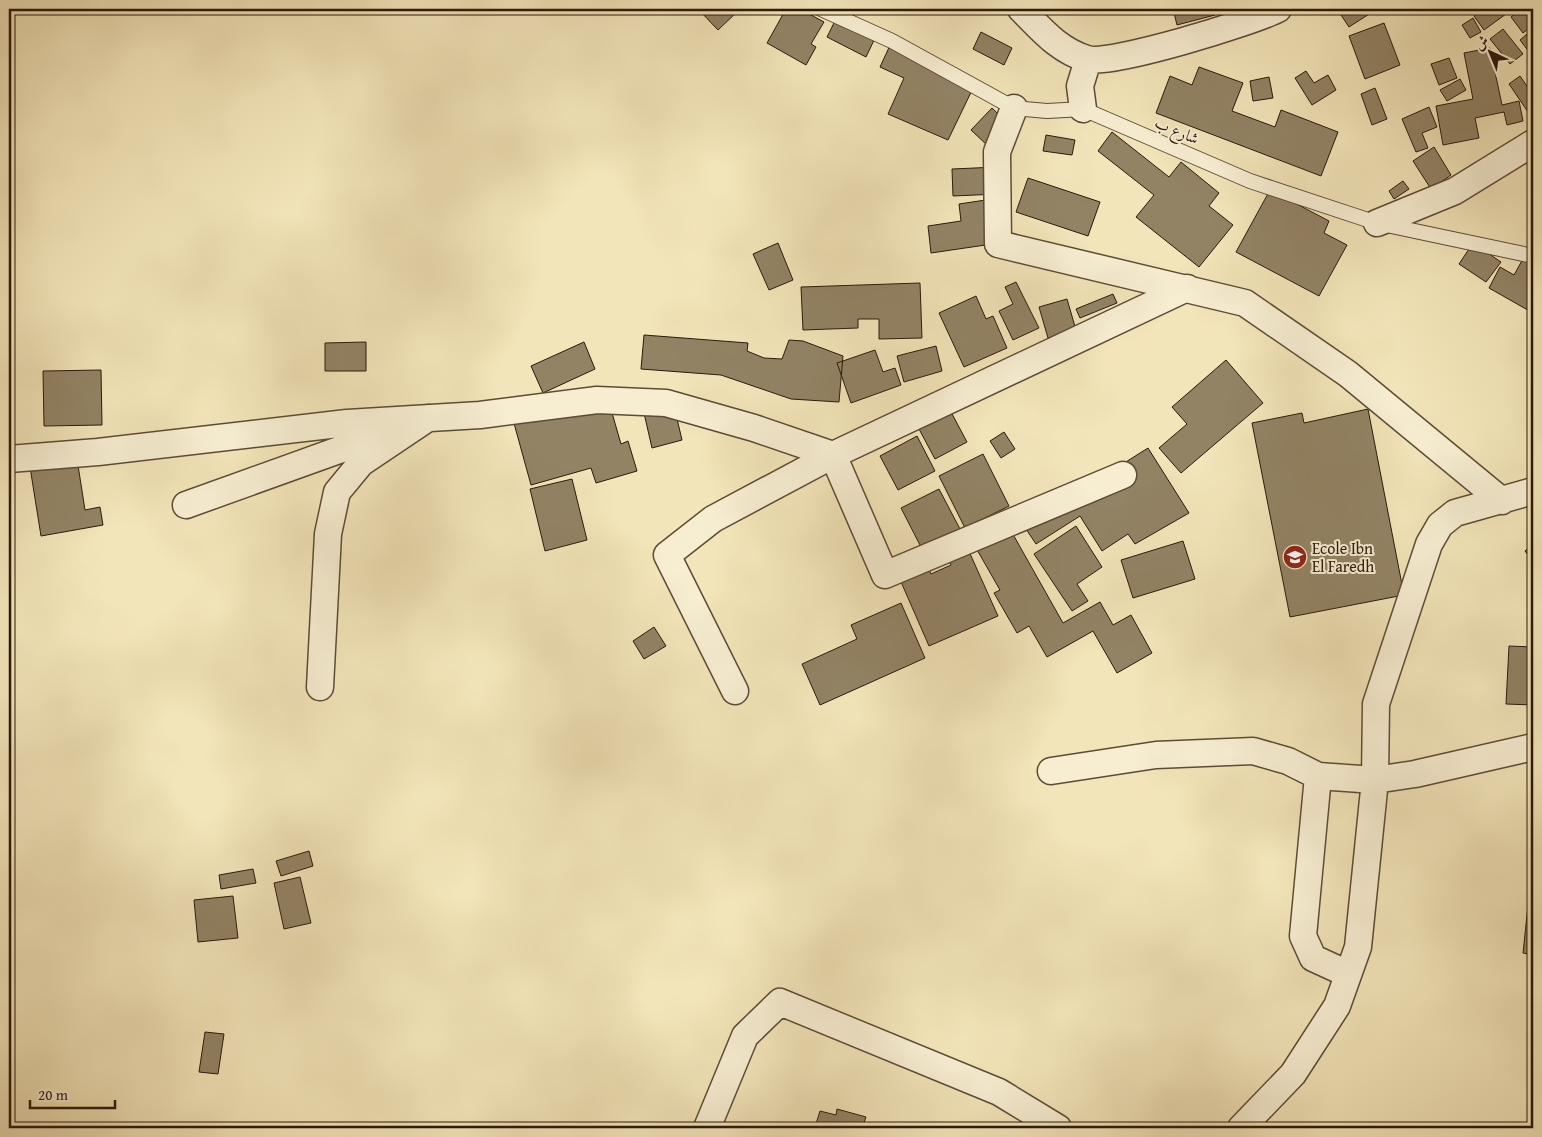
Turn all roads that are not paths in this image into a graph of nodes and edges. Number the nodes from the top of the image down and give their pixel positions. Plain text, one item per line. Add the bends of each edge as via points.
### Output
1 (821, 9) edge
2 (1020, 9) edge
3 (1278, 9) edge
4 (1088, 60) junction
5 (1014, 108) junction
6 (1083, 109) junction
7 (1533, 143) edge
8 (1377, 223) junction
9 (1533, 256) edge
10 (1187, 288) junction
11 (428, 418) junction
12 (833, 455) junction
13 (9, 459) edge
14 (1123, 475) dead end
15 (1533, 491) edge
16 (1502, 501) junction
17 (186, 505) dead end
18 (320, 687) dead end
19 (735, 691) dead end
20 (1533, 747) edge
21 (1051, 771) dead end
22 (1318, 776) junction
23 (1375, 780) junction
24 (1348, 974) junction
25 (707, 1128) edge
26 (1058, 1128) edge
27 (1241, 1128) edge

1 - 5 lane, شارع ب via 892,41
2 - 4 street via 1056,45
3 - 4 street via 1197,38 1116,57
4 - 6 street via 1080,86
5 - 6 lane, شارع ب via 1047,111
5 - 10 street via 997,152 998,244
6 - 8 lane, شارع ب via 1250,180
7 - 8 street via 1456,191
8 - 9 lane, شارع ب
10 - 12 street
10 - 16 street via 1245,303 1348,374
11 - 12 street via 480,415 597,400 666,403
11 - 13 street via 347,423
11 - 17 street
11 - 18 street via 361,463 337,492 328,534
12 - 14 street via 885,575
12 - 19 street via 713,518 666,555
15 - 16 street
16 - 23 street via 1455,513 1440,525 1429,544 1376,704
20 - 23 street
21 - 22 street via 1156,755 1253,751 1288,761
22 - 23 street
22 - 24 street via 1303,936 1313,958
23 - 24 street via 1358,947
24 - 27 street via 1337,1006 1293,1074
25 - 26 street via 745,1036 780,1002 999,1092

